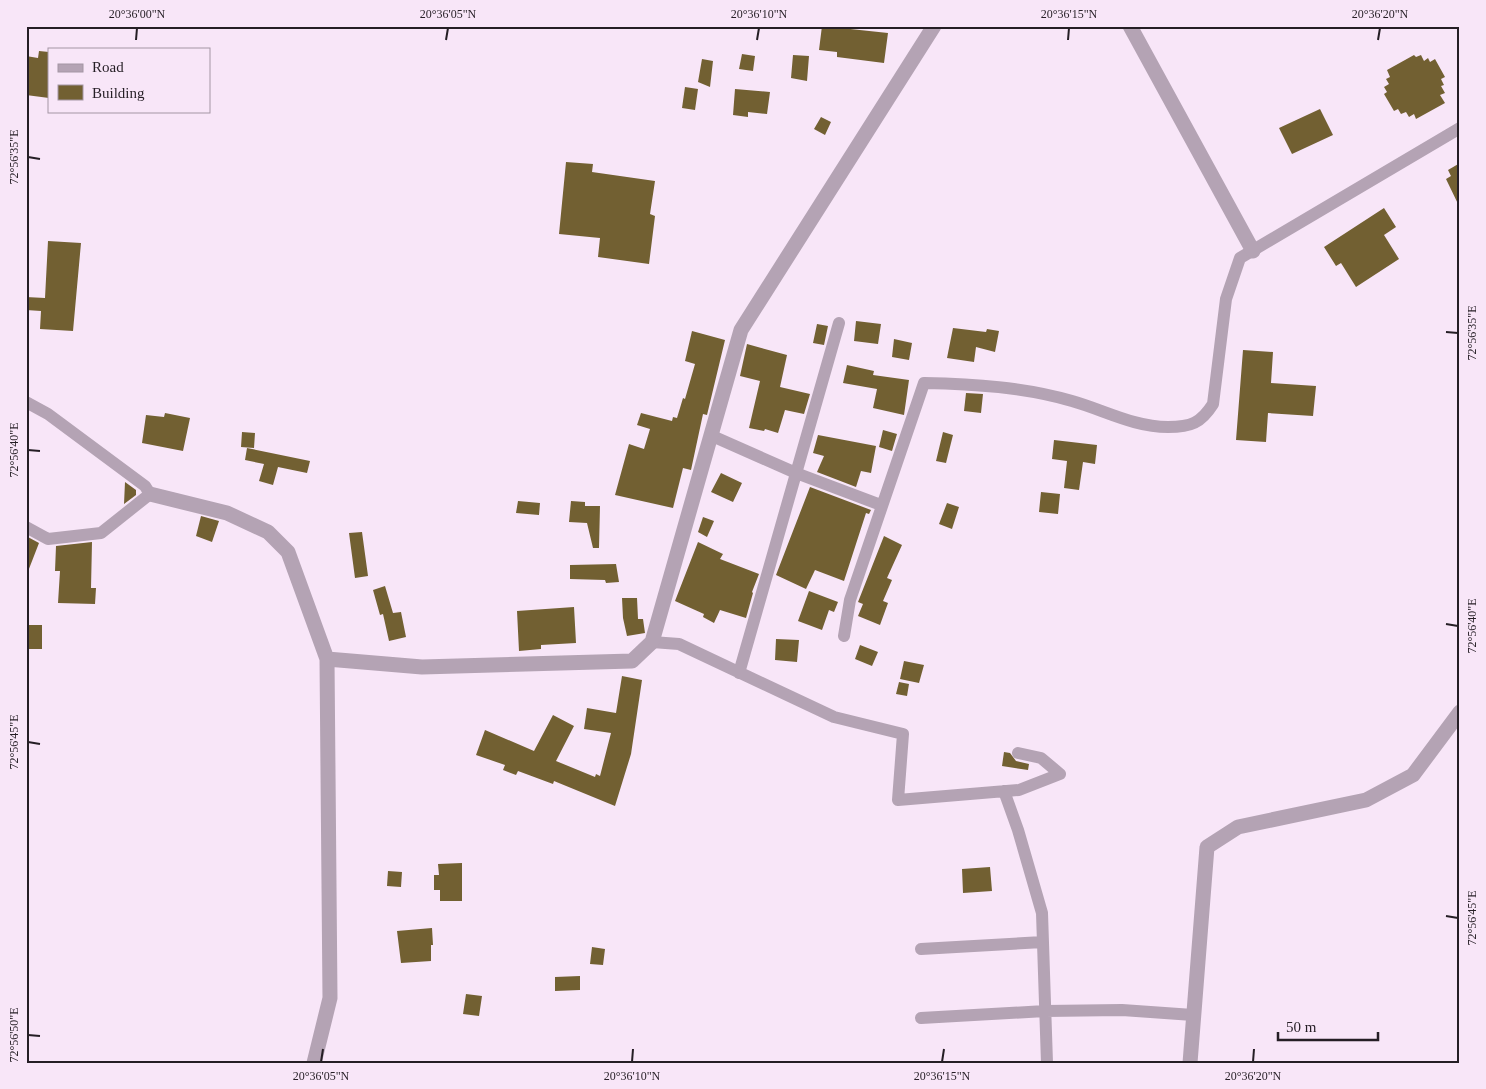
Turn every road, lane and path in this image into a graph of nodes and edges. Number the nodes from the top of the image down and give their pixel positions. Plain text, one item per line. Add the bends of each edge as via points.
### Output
1 (934, 26) edge
2 (1130, 26) edge
3 (1460, 128) edge
4 (1253, 250) junction
5 (839, 323) dead end
6 (26, 402) edge
7 (710, 436) junction
8 (796, 473) junction
9 (150, 494) junction
10 (881, 505) junction
11 (26, 527) edge
12 (844, 636) dead end
13 (652, 642) junction
14 (327, 659) junction
15 (739, 673) junction
16 (1460, 712) edge
17 (1018, 753) dead end
18 (1004, 791) junction
19 (1043, 942) junction
20 (921, 949) dead end
21 (1045, 1011) junction
22 (1193, 1015) junction
23 (921, 1018) dead end
24 (314, 1063) edge
25 (1047, 1063) edge
26 (1190, 1063) edge

1 - 7 street via 741,330
2 - 4 street
3 - 4 street
4 - 10 street via 1240,258 1226,299 1213,404 1205,417 1195,424 1168,427 1124,420 1072,401 982,384 924,382
5 - 8 street
6 - 9 street via 63,425 145,486
7 - 8 street
7 - 13 street
8 - 10 street
8 - 15 street
9 - 11 street via 101,533 48,539
9 - 14 street via 226,513 268,532 288,552
10 - 12 street via 850,600
13 - 14 street via 632,661 422,667
13 - 15 street via 680,644
14 - 24 street via 330,998
15 - 18 street via 834,717 902,734 898,800
16 - 22 street via 1413,775 1366,800 1238,827 1207,847
17 - 18 street via 1041,758 1060,774 1019,790
18 - 19 street via 1042,914
19 - 20 street
19 - 21 street
21 - 22 street via 1122,1010
21 - 23 street
21 - 25 street
22 - 26 street

